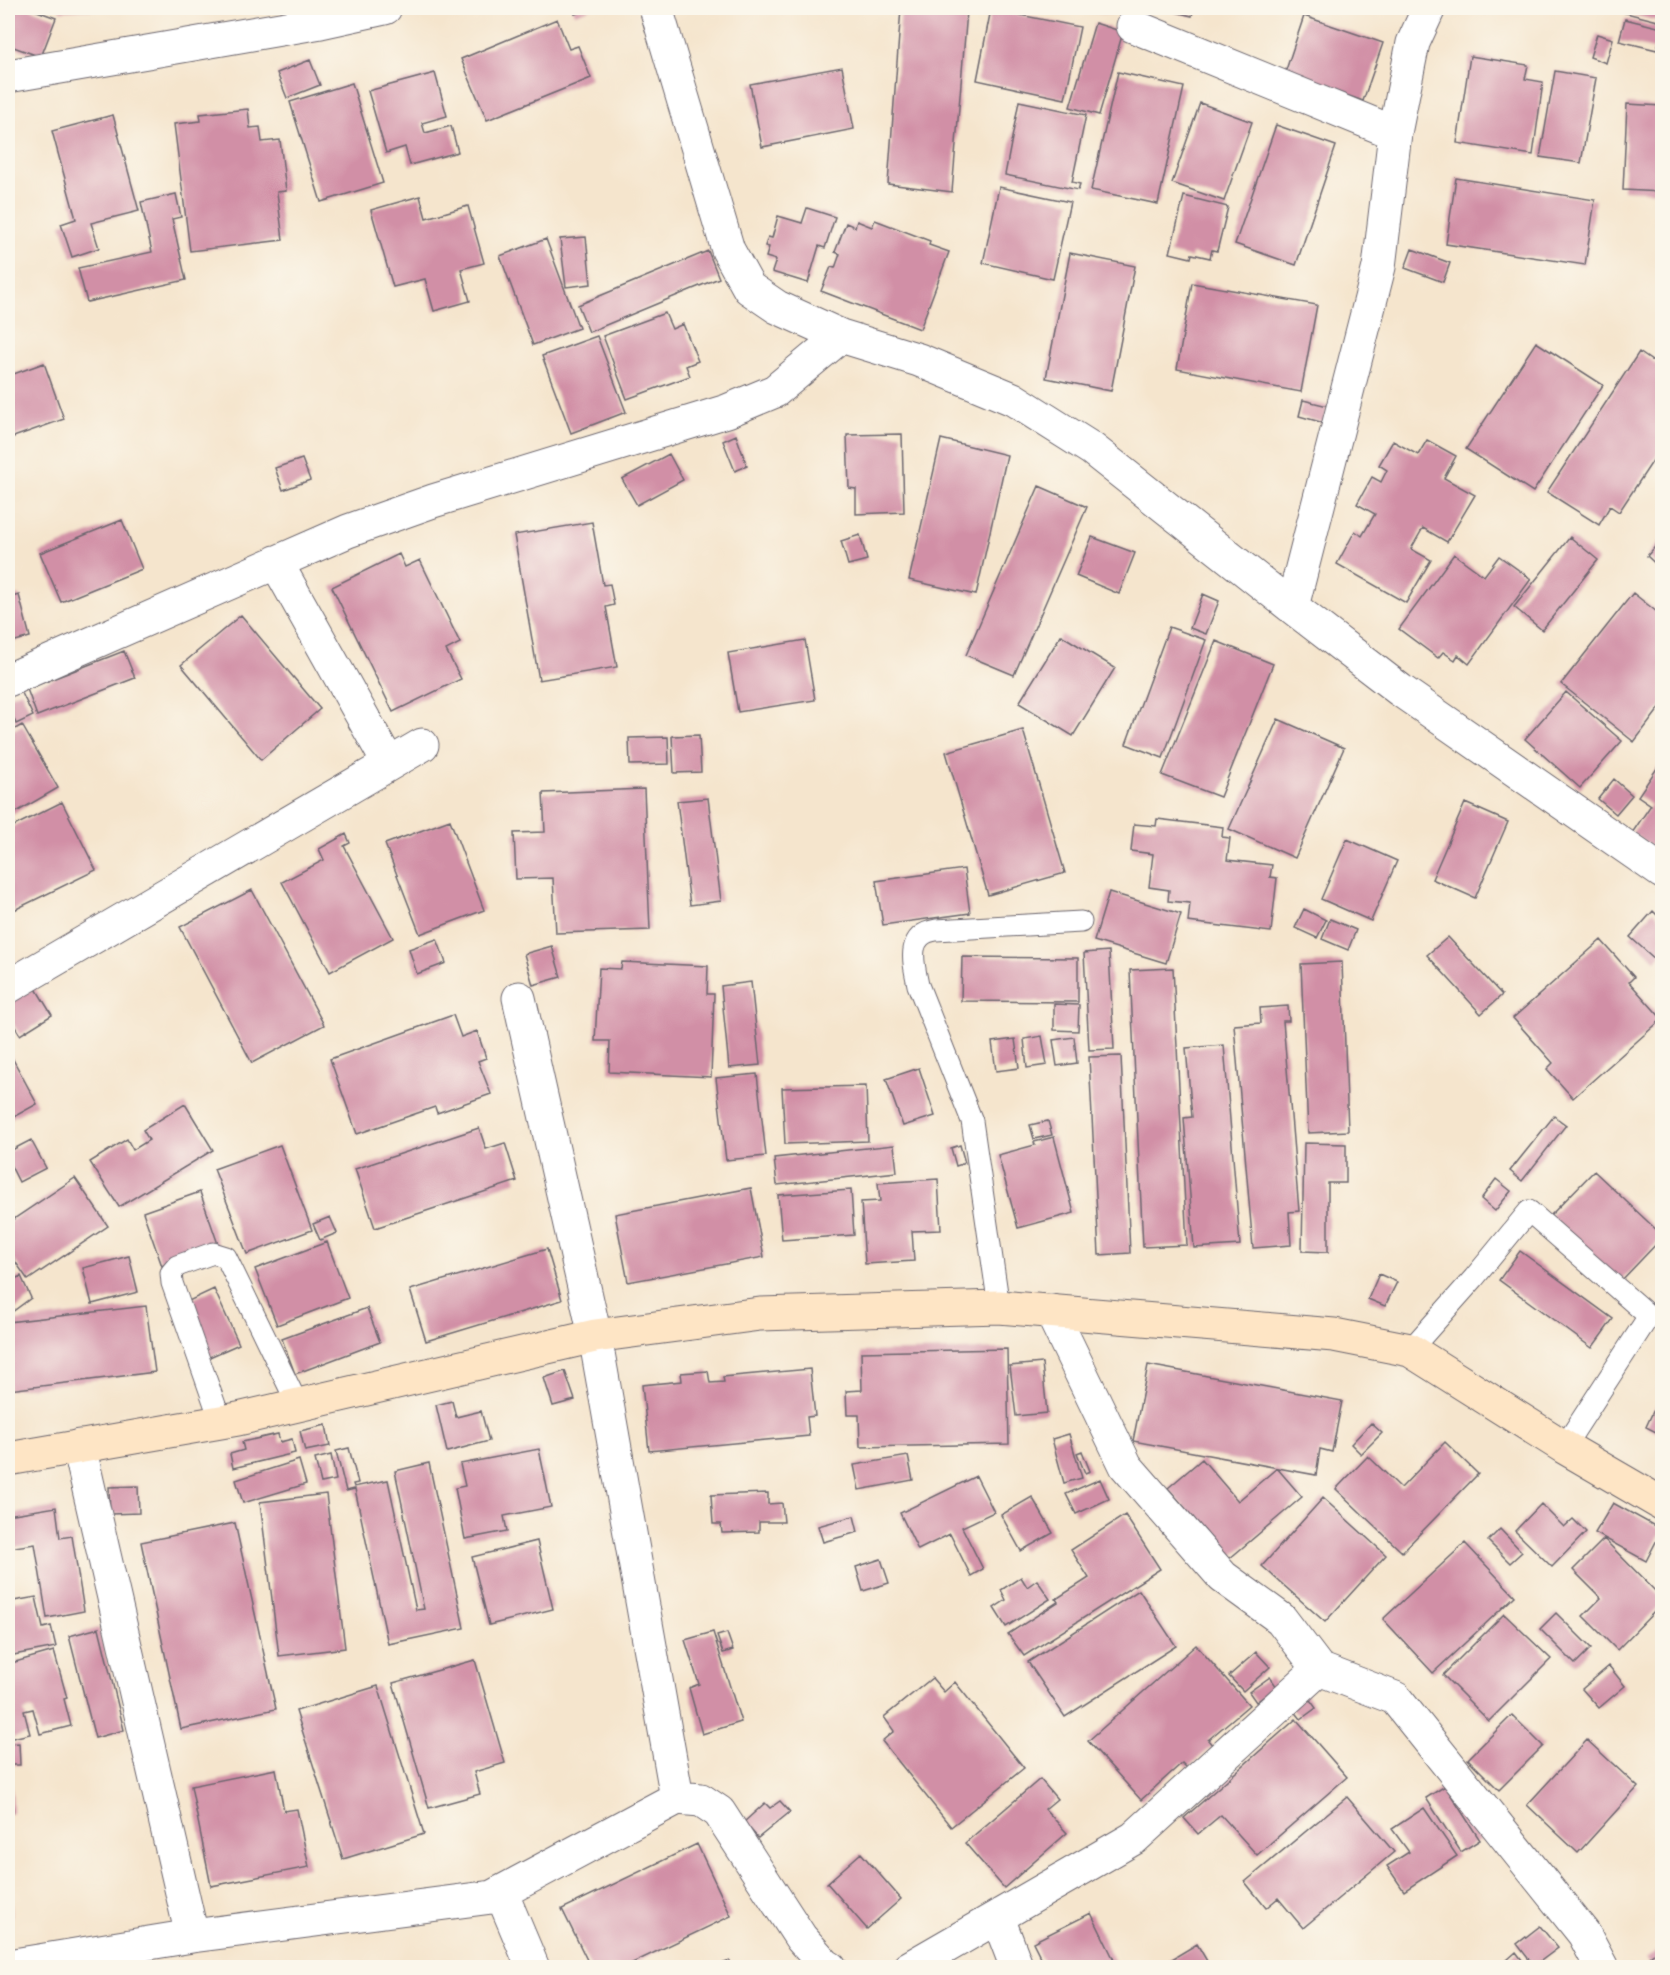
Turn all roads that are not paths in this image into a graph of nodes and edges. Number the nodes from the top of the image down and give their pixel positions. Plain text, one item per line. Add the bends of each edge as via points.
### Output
1 (385, 8) edge
2 (656, 8) edge
3 (1429, 8) edge
4 (320, 15) edge
5 (1133, 26) dead end
6 (8, 76) edge
7 (1395, 133) junction
8 (841, 336) junction
9 (276, 562) junction
10 (1292, 607) junction
11 (8, 680) edge
12 (422, 745) dead end
13 (389, 764) junction
14 (1662, 872) edge
15 (1082, 922) dead end
16 (8, 987) edge
17 (519, 998) dead end
18 (999, 1307) junction
19 (1051, 1311) junction
20 (595, 1336) junction
21 (1410, 1350) junction
22 (298, 1405) junction
23 (221, 1422) junction
24 (80, 1446) junction
25 (1564, 1447) junction
26 (8, 1459) edge
27 (1662, 1504) edge
28 (1320, 1669) junction
29 (677, 1798) junction
30 (501, 1892) junction
31 (998, 1918) junction
32 (192, 1936) junction
33 (8, 1966) edge
34 (533, 1968) edge
35 (830, 1968) edge
36 (909, 1968) edge
37 (1017, 1968) edge
38 (1602, 1968) edge

1 - 4 street
2 - 8 street via 728,250 749,288 777,307
3 - 7 street via 1413,43
4 - 6 street
5 - 7 street
7 - 10 street via 1379,267
8 - 9 street via 775,391 727,411 433,501
8 - 10 street via 919,360 1013,399 1092,449
9 - 11 street
9 - 13 street
10 - 14 street via 1400,690
12 - 13 street
13 - 16 street
15 - 18 lane via 936,930 917,938 915,947 918,984 972,1121
17 - 20 street
18 - 19 street
18 - 20 street via 760,1314
19 - 21 street via 1334,1335
19 - 28 street via 1126,1466 1223,1577 1281,1619
20 - 22 street
20 - 29 street
21 - 25 street
21 - 25 lane via 1529,1211 1649,1316
22 - 23 street
22 - 23 lane via 226,1257 213,1253 177,1266 171,1273
23 - 24 street
24 - 26 street
24 - 32 street
25 - 27 street
28 - 31 street via 1134,1838
28 - 38 street via 1395,1698 1584,1935
29 - 30 street
29 - 35 street via 701,1800 719,1812 801,1938
30 - 32 street via 492,1897
30 - 34 street
31 - 36 street
31 - 37 street
32 - 33 street

